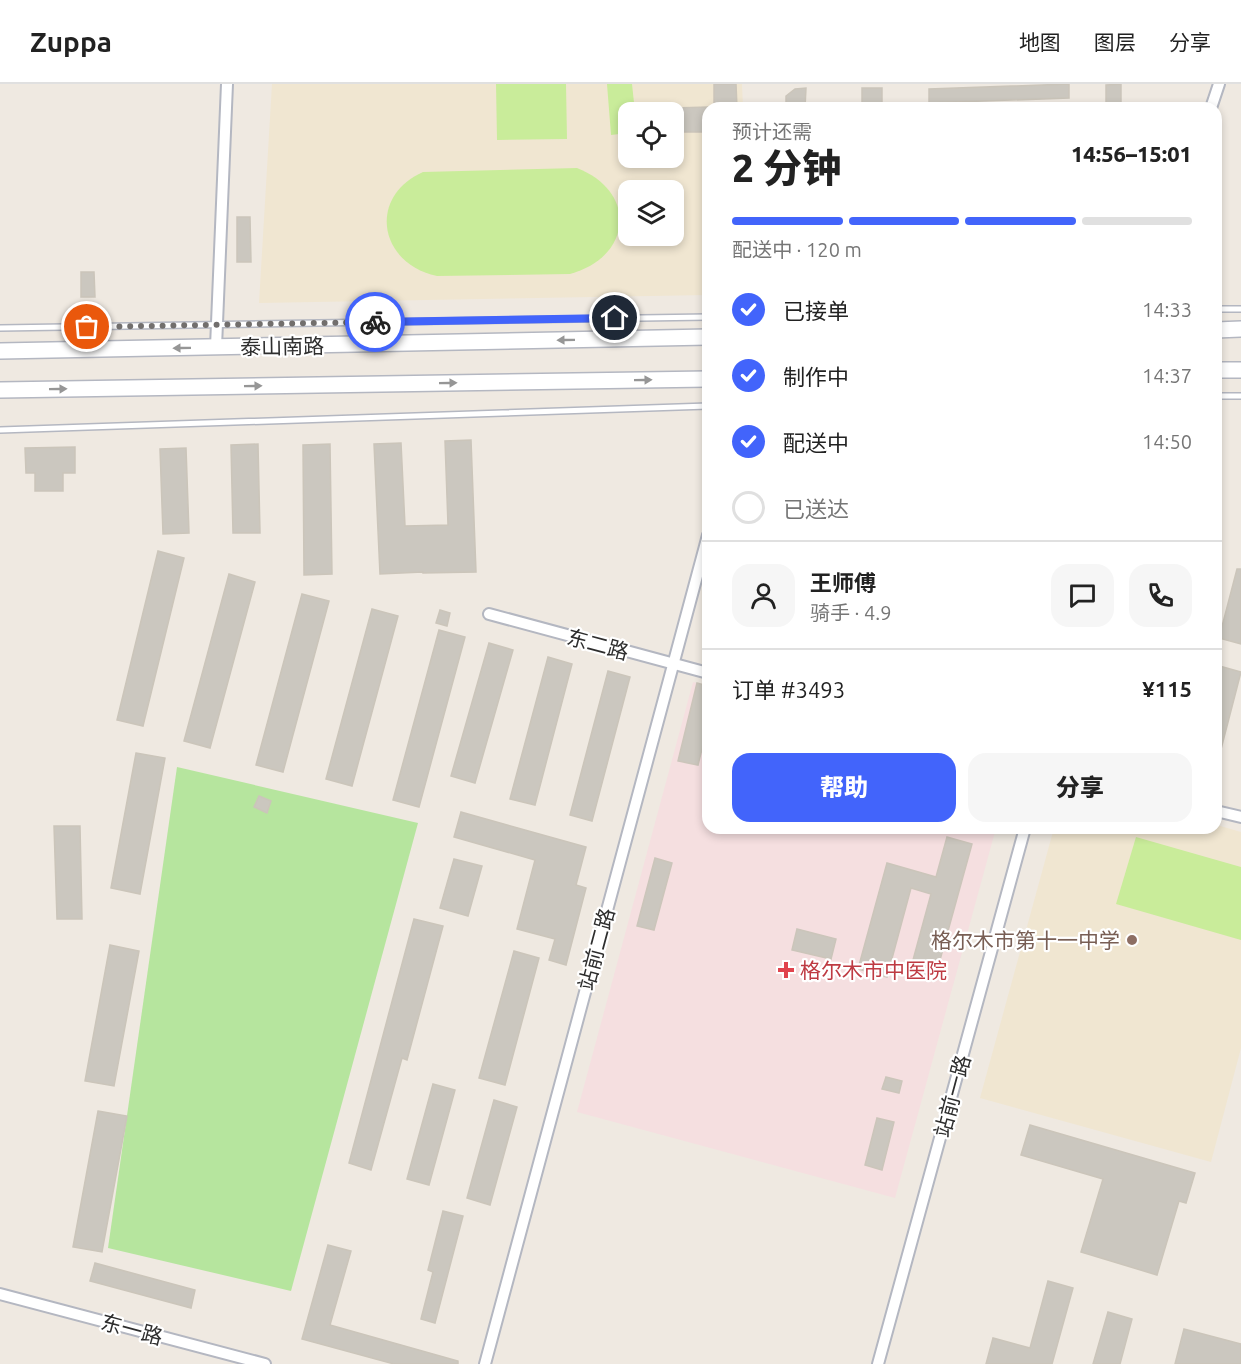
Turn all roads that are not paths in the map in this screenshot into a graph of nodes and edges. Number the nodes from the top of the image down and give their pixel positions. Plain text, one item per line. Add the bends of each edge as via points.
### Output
1 (226, 84) edge
2 (1219, 84) edge
3 (1213, 102) edge
4 (1222, 309) edge
5 (1241, 309) edge
6 (702, 317) edge
7 (219, 325) junction
8 (0, 328) edge
9 (1241, 329) edge
10 (1222, 330) edge
11 (702, 337) edge
12 (216, 347) junction
13 (0, 351) edge
14 (1222, 370) edge
15 (1241, 370) edge
16 (702, 379) edge
17 (0, 390) edge
18 (1222, 396) edge
19 (1241, 396) edge
20 (702, 406) edge
21 (0, 430) edge
22 (702, 557) edge
23 (489, 614) dead end
24 (673, 664) junction
25 (702, 671) edge
26 (1222, 812) edge
27 (1241, 817) edge
28 (1023, 834) edge
29 (0, 1294) edge
30 (265, 1364) edge
31 (485, 1364) edge
32 (878, 1364) edge

1 - 7 street
2 - 3 street
4 - 5 lane
6 - 7 lane
7 - 8 lane
7 - 12 street
9 - 10 street
11 -> 12 street, 泰山南路
12 -> 13 street, 泰山南路
14 - 15 street
17 -> 16 street, 泰山南路
18 - 19 lane
20 - 21 lane
22 - 24 street, 站前二路
23 - 24 street, 东二路
24 - 25 street, 东二路
24 - 31 street, 站前二路
26 - 27 street
28 - 32 street, 站前一路
29 - 30 street, 东一路

